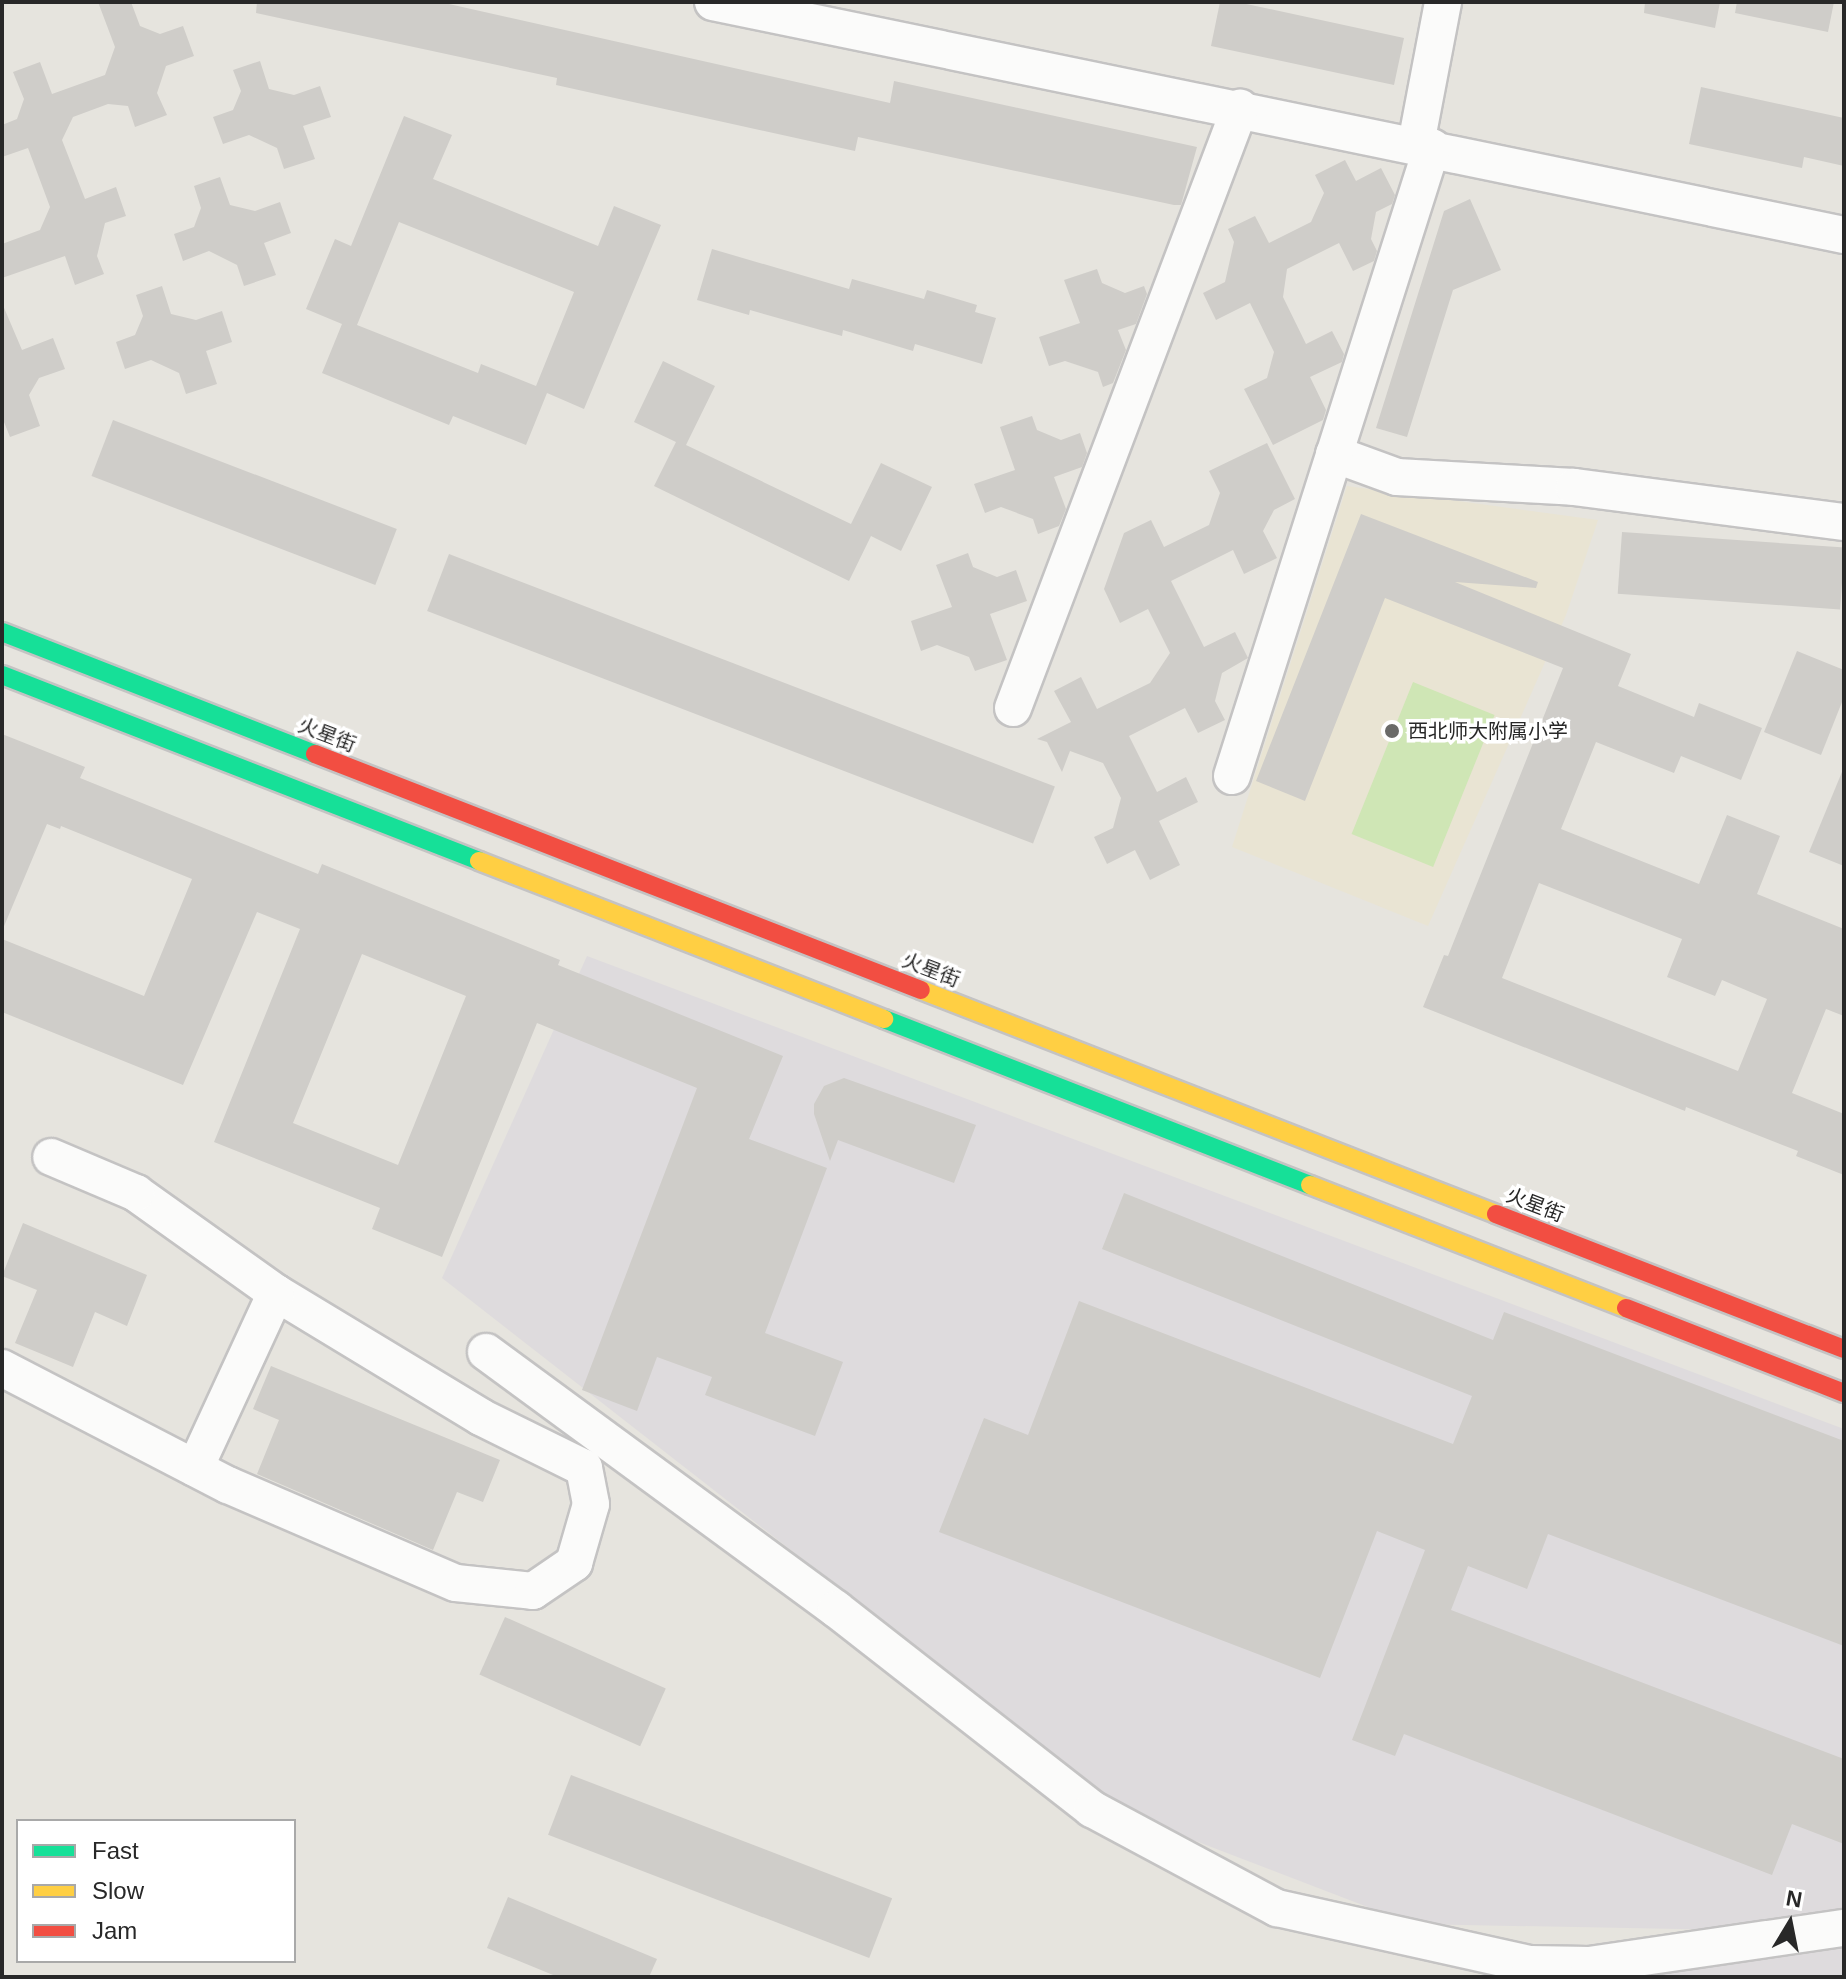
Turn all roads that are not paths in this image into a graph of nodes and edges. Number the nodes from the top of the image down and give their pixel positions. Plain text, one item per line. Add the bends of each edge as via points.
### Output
1 (713, 2) edge
2 (1443, 2) edge
3 (1240, 108) junction
4 (1424, 146) junction
5 (1844, 235) edge
6 (1334, 454) junction
7 (1844, 522) edge
8 (2, 632) edge
9 (2, 675) edge
10 (1013, 708) dead end
11 (1232, 776) dead end
12 (51, 1157) dead end
13 (276, 1293) junction
14 (1844, 1349) edge
15 (486, 1352) dead end
16 (2, 1368) edge
17 (1844, 1393) edge
18 (195, 1468) junction
19 (1844, 1928) edge

1 - 3 street
2 - 4 street
3 - 4 street
3 - 10 street
4 - 5 street
4 - 6 street
6 - 7 street via 1397,477 1574,487
6 - 11 street
8 - 14 street, 火星街
9 - 17 street
12 - 13 street via 136,1193
13 - 18 street
13 - 18 street via 481,1417 584,1468 591,1504 574,1563 533,1591 456,1583
15 - 19 street via 836,1609 1092,1809 1277,1908 1530,1964 1589,1965
16 - 18 street

